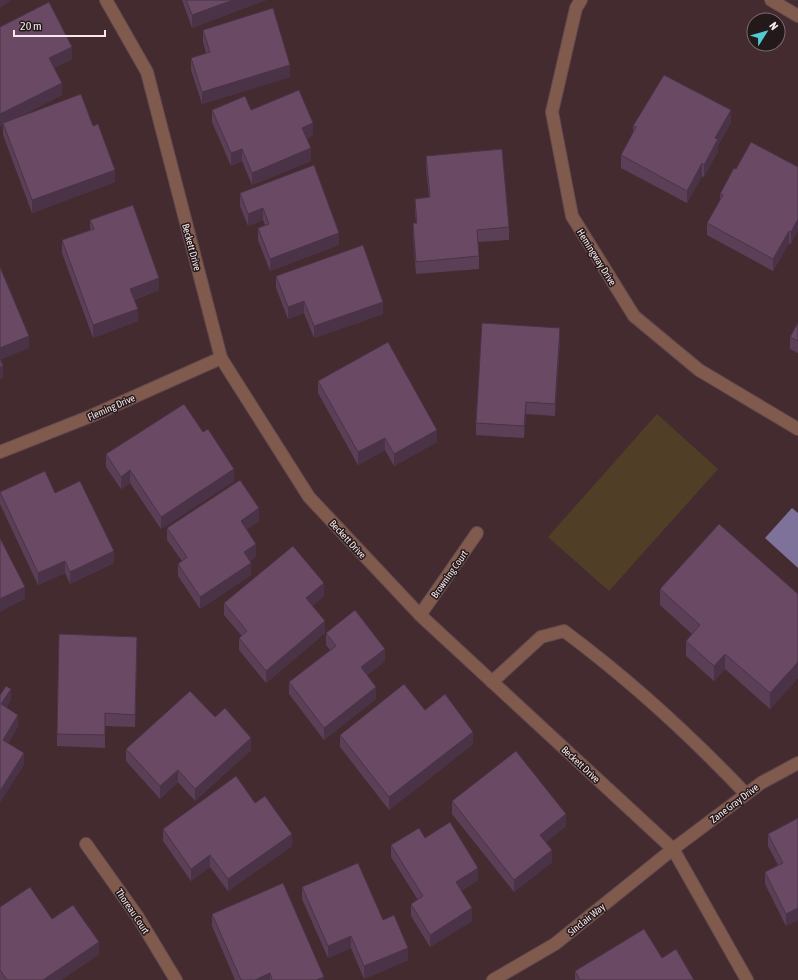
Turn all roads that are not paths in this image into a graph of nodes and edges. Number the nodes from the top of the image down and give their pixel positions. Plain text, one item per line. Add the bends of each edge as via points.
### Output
1 (106, 0) edge
2 (581, 0) edge
3 (771, 0) edge
4 (798, 16) edge
5 (221, 358) junction
6 (798, 429) edge
7 (0, 452) edge
8 (477, 533) dead end
9 (420, 615) junction
10 (492, 682) junction
11 (798, 763) edge
12 (746, 794) junction
13 (86, 844) dead end
14 (673, 849) junction
15 (176, 980) edge
16 (493, 980) edge
17 (748, 980) edge

1 - 5 street, Beckett Drive via 147,72
2 - 6 street, Hemingway Drive via 576,8 552,112 572,216 634,316 699,370
3 - 4 street
5 - 7 street, Fleming Drive via 91,416
5 - 9 street, Beckett Drive via 309,497
8 - 9 street, Browning Court
9 - 10 street, Beckett Drive
10 - 12 street via 541,637 564,631 618,673 693,740
10 - 14 street, Beckett Drive
11 - 12 street, Zane Gray Drive
12 - 14 street, Zane Gray Drive
13 - 15 street, Thoreau Court via 138,917
14 - 16 street, Sinclair Way via 555,944
14 - 17 street, Beckett Drive

